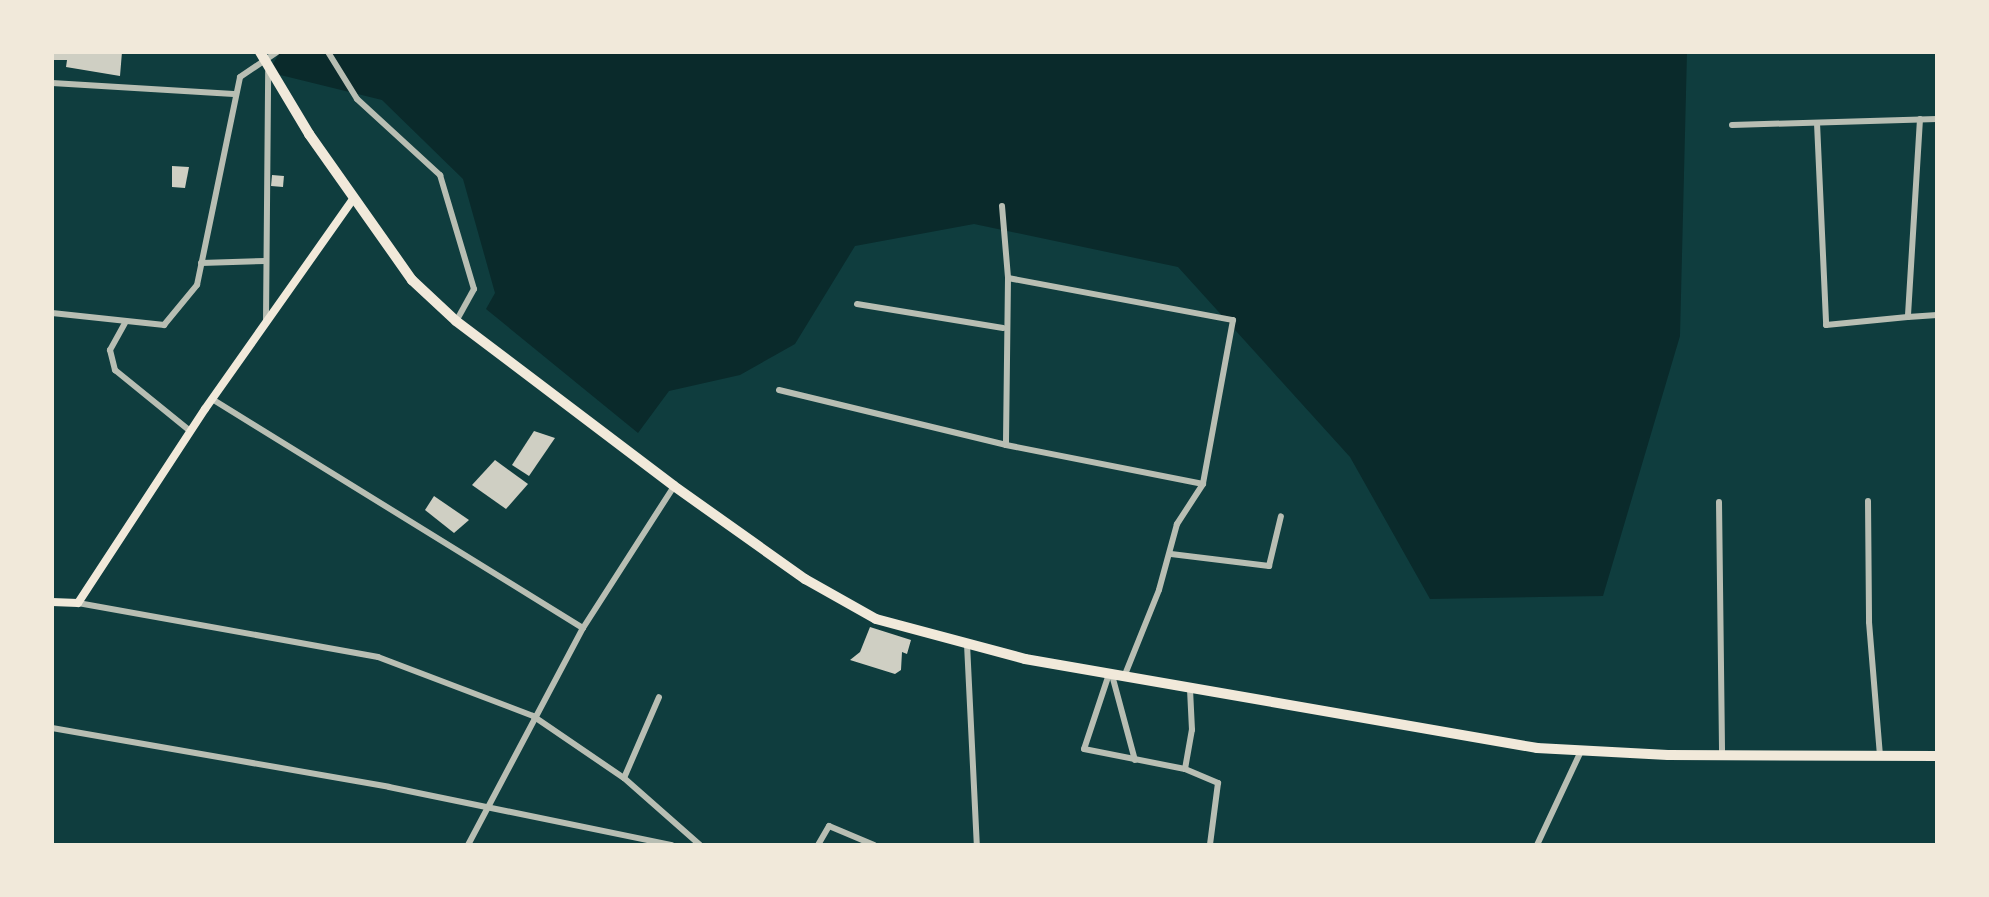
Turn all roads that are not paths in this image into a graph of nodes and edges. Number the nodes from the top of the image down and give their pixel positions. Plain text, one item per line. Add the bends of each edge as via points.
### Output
1 (260, 52) edge
2 (277, 52) edge
3 (328, 52) edge
4 (268, 67) junction
5 (52, 83) edge
6 (234, 94) junction
7 (1920, 119) junction
8 (1937, 119) edge
9 (1817, 123) junction
10 (1732, 125) dead end
11 (354, 198) junction
12 (1002, 206) dead end
13 (265, 261) junction
14 (201, 263) junction
15 (1008, 278) junction
16 (857, 304) dead end
17 (52, 313) edge
18 (1937, 315) edge
19 (1908, 317) junction
20 (266, 320) junction
21 (456, 321) junction
22 (125, 323) junction
23 (1003, 328) junction
24 (779, 390) dead end
25 (212, 399) junction
26 (190, 431) junction
27 (1006, 445) junction
28 (1203, 484) junction
29 (674, 486) junction
30 (1868, 501) dead end
31 (1719, 502) dead end
32 (1281, 516) dead end
33 (1171, 554) junction
34 (52, 602) edge
35 (78, 603) junction
36 (583, 628) junction
37 (967, 644) junction
38 (1110, 674) junction
39 (1124, 677) junction
40 (1190, 689) junction
41 (659, 697) dead end
42 (533, 716) junction
43 (52, 728) edge
44 (1722, 752) junction
45 (1580, 753) junction
46 (1937, 756) edge
47 (1880, 757) junction
48 (1135, 760) junction
49 (1185, 769) junction
50 (624, 778) junction
51 (486, 808) junction
52 (468, 845) edge
53 (672, 845) edge
54 (700, 845) edge
55 (818, 845) edge
56 (874, 845) edge
57 (977, 845) edge
58 (1210, 845) edge
59 (1537, 845) edge

1 - 4 highway
2 - 4 street
3 - 21 street via 357,99 440,175 474,289
4 - 6 street via 240,77
4 - 11 highway
4 - 13 street
5 - 6 street
6 - 14 street
7 - 8 street
7 - 9 street
7 - 19 street
9 - 10 street
9 - 19 street via 1826,325
11 - 20 main road
11 - 21 highway via 412,280
12 - 15 street
13 - 14 street
13 - 20 street
14 - 22 street via 197,285 164,325
15 - 23 street
15 - 28 street via 1233,320
16 - 23 street
17 - 22 street
18 - 19 street
20 - 25 main road
21 - 29 highway
22 - 26 street via 110,350 115,370
23 - 27 street
24 - 27 street
25 - 26 main road
25 - 36 street
26 - 35 main road
27 - 28 street
28 - 33 street via 1177,524
29 - 36 street
29 - 37 highway via 837,600 876,619
30 - 47 street via 1869,622
31 - 44 street
32 - 33 street via 1269,566
33 - 39 street
34 - 35 main road
35 - 42 street via 378,657
36 - 42 street
37 - 38 highway
37 - 57 street
38 - 39 highway
38 - 48 street
38 - 48 street via 1084,749
39 - 40 highway
40 - 45 highway
40 - 49 street via 1192,730
41 - 50 street
42 - 50 street
42 - 51 street
43 - 51 street
44 - 45 highway
44 - 47 highway
45 - 59 street
46 - 47 highway
48 - 49 street
49 - 58 street via 1218,783
50 - 54 street
51 - 52 street
51 - 53 street
55 - 56 street via 826,826

